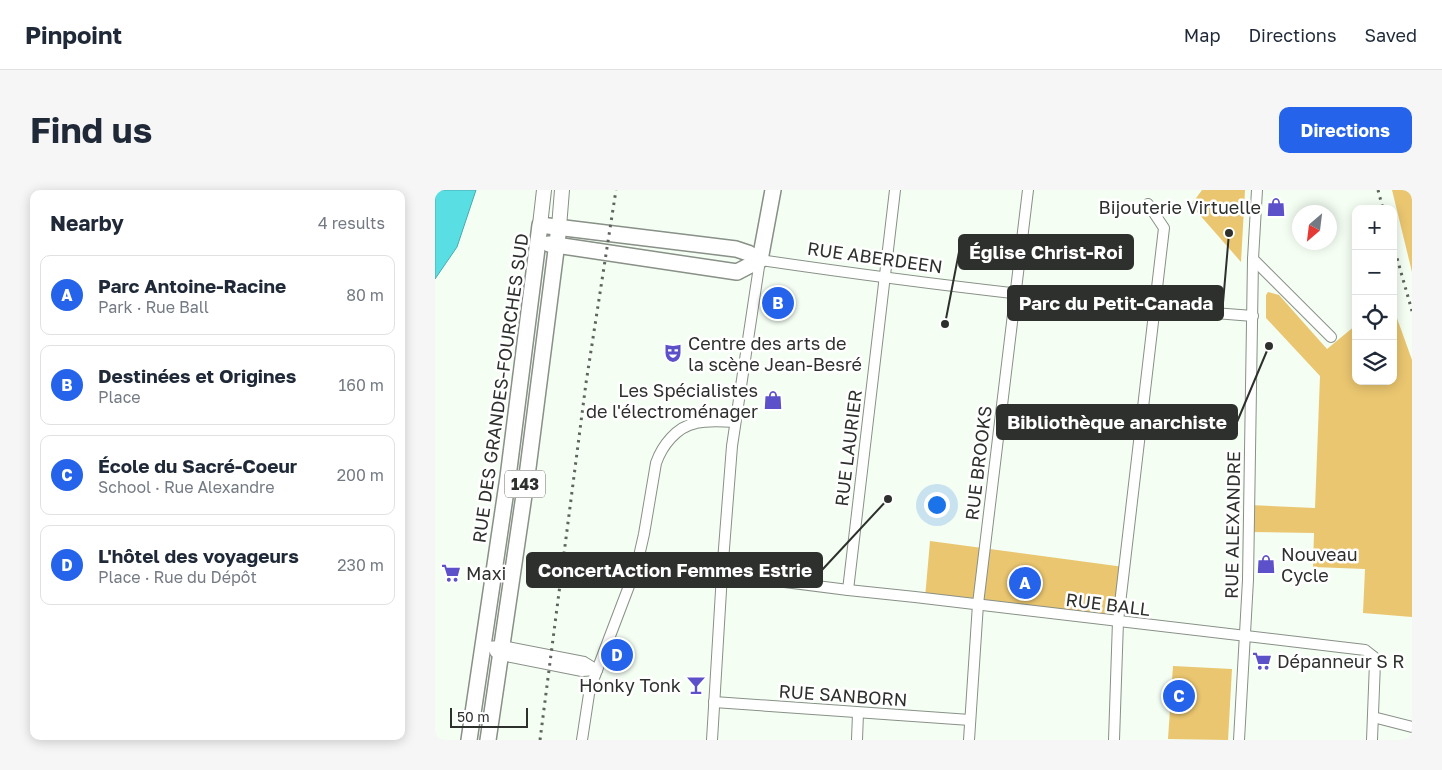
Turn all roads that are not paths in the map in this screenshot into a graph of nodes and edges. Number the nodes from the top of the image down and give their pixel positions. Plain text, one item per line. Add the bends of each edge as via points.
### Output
1 (544, 190) edge
2 (562, 190) edge
3 (773, 190) edge
4 (895, 190) edge
5 (1028, 190) edge
6 (1257, 190) edge
7 (1147, 204) dead end
8 (540, 225) junction
9 (559, 227) junction
10 (539, 243) junction
11 (557, 245) junction
12 (1253, 259) junction
13 (760, 260) junction
14 (885, 278) junction
15 (1015, 294) junction
16 (1155, 309) junction
17 (1253, 316) junction
18 (1331, 337) dead end
19 (735, 422) junction
20 (722, 574) junction
21 (848, 590) junction
22 (978, 604) junction
23 (1118, 621) junction
24 (1245, 637) junction
25 (484, 647) junction
26 (501, 651) junction
27 (597, 670) junction
28 (714, 702) junction
29 (859, 713) junction
30 (1373, 717) junction
31 (970, 720) junction
32 (1412, 727) edge
33 (469, 740) edge
34 (488, 740) edge
35 (582, 740) edge
36 (712, 740) edge
37 (857, 740) edge
38 (969, 740) edge
39 (1114, 740) edge
40 (1239, 740) edge
41 (1372, 740) edge

1 - 8 main road, RUE DES GRANDES-FOURCHES SUD
2 - 9 main road, RUE DES GRANDES-FOURCHES SUD
3 - 13 main road
4 - 14 street, RUE LAURIER
5 - 15 street, RUE BROOKS
6 - 12 street, RUE ALEXANDRE
7 - 16 street via 1164,228
8 - 9 main road, RUE ABERDEEN
8 - 10 main road, RUE DES GRANDES-FOURCHES SUD / 143
9 - 11 main road, RUE DES GRANDES-FOURCHES SUD / 143
9 - 13 main road, RUE ABERDEEN via 737,249
10 - 11 main road
10 - 25 main road, RUE DES GRANDES-FOURCHES SUD / 143
11 - 13 main road via 737,272
11 - 26 main road, RUE DES GRANDES-FOURCHES SUD / 143
12 - 17 street, RUE ALEXANDRE
12 - 18 street
13 - 14 street, RUE ABERDEEN
13 - 19 street
14 - 15 street, RUE ABERDEEN
14 - 21 street, RUE LAURIER
15 - 16 street, RUE ABERDEEN
15 - 22 street, RUE BROOKS
16 - 17 street, RUE ABERDEEN
16 - 23 street
17 - 24 street, RUE ALEXANDRE
19 - 20 street
19 - 27 street via 694,423 667,442 659,454 637,566
20 - 21 street, RUE BALL
20 - 28 street
21 - 22 street, RUE BALL
22 - 23 street, RUE BALL
22 - 31 street, RUE BROOKS
23 - 24 street, RUE BALL
23 - 39 street
24 - 30 street, RUE BALL via 1370,653 1375,662
24 - 40 street, RUE ALEXANDRE
25 - 26 street
25 - 33 main road, RUE DES GRANDES-FOURCHES SUD / 143
26 - 27 street via 582,671
26 - 34 main road, RUE DES GRANDES-FOURCHES SUD / 143
27 - 35 street via 589,694
28 - 29 street, RUE SANBORN
28 - 36 street
29 - 31 street, RUE SANBORN
29 - 37 street
30 - 32 street
30 - 41 street
31 - 38 street, RUE BROOKS

